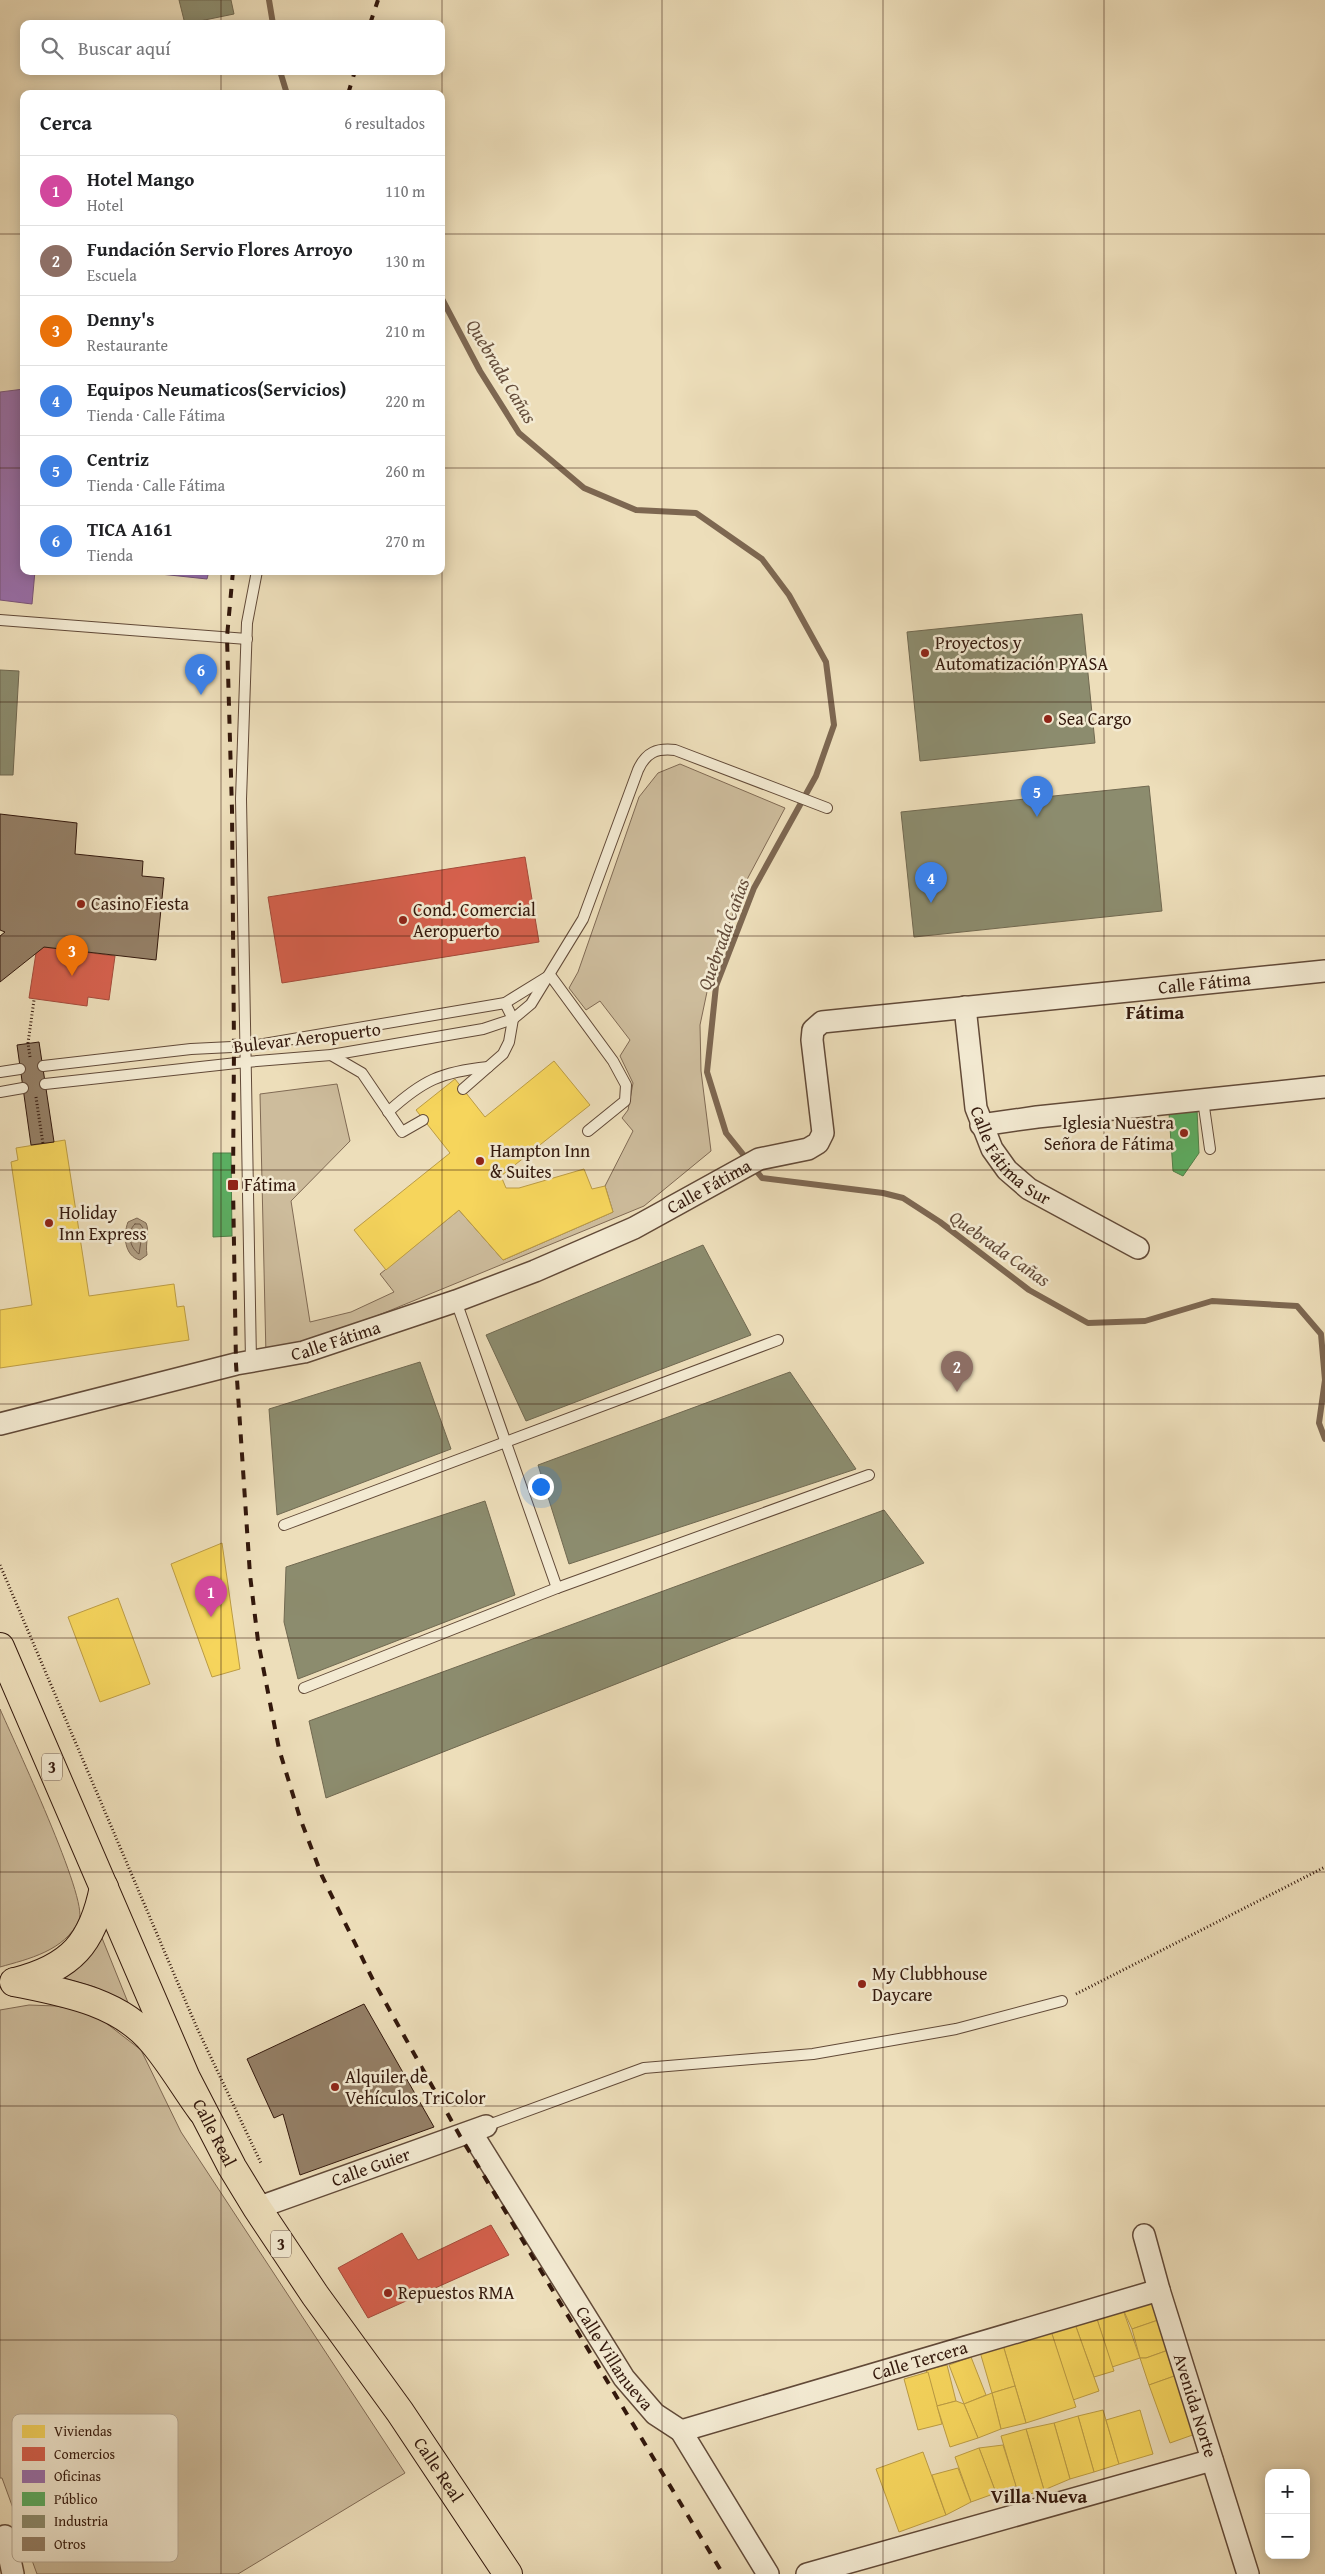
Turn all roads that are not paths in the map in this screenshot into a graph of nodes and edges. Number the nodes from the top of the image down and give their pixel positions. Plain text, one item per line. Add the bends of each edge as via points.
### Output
1 (256, 575) edge
2 (0, 620) edge
3 (247, 639) junction
4 (828, 808) dead end
5 (1325, 971) edge
6 (550, 975) junction
7 (505, 1004) junction
8 (965, 1007) junction
9 (513, 1019) junction
10 (245, 1046) junction
11 (331, 1055) junction
12 (246, 1062) junction
13 (43, 1066) dead end
14 (488, 1067) junction
15 (20, 1069) dead end
16 (0, 1072) edge
17 (45, 1084) dead end
18 (1325, 1087) edge
19 (23, 1088) dead end
20 (463, 1089) dead end
21 (0, 1092) edge
22 (1203, 1100) junction
23 (388, 1112) junction
24 (423, 1120) dead end
25 (981, 1125) junction
26 (588, 1131) dead end
27 (1210, 1149) dead end
28 (1138, 1248) dead end
29 (456, 1301) junction
30 (778, 1340) dead end
31 (251, 1361) junction
32 (0, 1424) edge
33 (506, 1444) junction
34 (869, 1475) dead end
35 (284, 1525) dead end
36 (557, 1588) junction
37 (0, 1647) edge
38 (304, 1688) dead end
39 (104, 1887) junction
40 (7, 1985) edge
41 (1062, 2001) road end
42 (202, 2111) junction
43 (478, 2129) junction
44 (257, 2208) junction
45 (1144, 2234) dead end
46 (1159, 2290) junction
47 (681, 2431) junction
48 (1212, 2460) junction
49 (6, 2536) dead end
50 (13, 2574) edge
51 (508, 2574) edge
52 (768, 2574) edge
53 (807, 2574) edge
54 (1248, 2574) edge

1 - 3 lane
2 - 3 lane
3 - 10 lane via 241,799
4 - 6 lane, Bulevar Aeropuerto via 675,750 651,752 642,759 583,919
5 - 8 street, Calle Fátima
6 - 7 lane, Bulevar Aeropuerto
6 - 9 lane, Bulevar Aeropuerto via 531,1004
6 - 26 lane via 613,1060 626,1085 625,1101
7 - 9 lane
7 - 10 lane, Bulevar Aeropuerto
8 - 25 street, Calle Fátima Sur via 976,1108
8 - 29 street, Calle Fátima via 822,1022 813,1030 812,1040 823,1133 818,1143 808,1149 760,1159 634,1228
9 - 11 lane, Bulevar Aeropuerto via 483,1029
9 - 14 lane via 503,1054
10 - 12 lane
10 - 13 lane, Bulevar Aeropuerto
11 - 12 lane, Bulevar Aeropuerto
11 - 23 lane via 362,1073
12 - 17 lane, Bulevar Aeropuerto
12 - 31 lane
14 - 20 lane
14 - 23 lane via 433,1077
15 - 16 lane
18 - 22 street
19 - 21 lane
22 - 25 street
22 - 27 lane
23 - 24 lane via 402,1132
25 - 28 street, Calle Fátima Sur via 992,1149 1018,1182
29 - 31 street, Calle Fátima via 304,1352
29 - 33 lane
30 - 33 lane
31 - 32 street, Calle Fátima
33 - 35 lane
33 - 36 lane
34 - 36 lane
36 - 38 lane
37 - 39 main road, Calle Real / 3
39 - 40 main road via 98,1915 85,1940 66,1961 42,1975
39 - 42 main road, Calle Real / 3
40 - 42 main road via 58,1991 126,2017 152,2041
41 - 43 lane via 956,2029 813,2054 644,2068
42 - 44 main road, Calle Real / 3
43 - 44 street, Calle Guier
43 - 47 street, Calle Villanueva via 624,2378 655,2414
44 - 51 main road, Calle Real / 3 via 400,2412
45 - 46 street, Avenida Norte
46 - 47 street, Calle Tercera
46 - 48 street, Avenida Norte
47 - 52 street, Calle Villanueva
48 - 53 street
48 - 54 street, Avenida Norte
49 - 50 street

